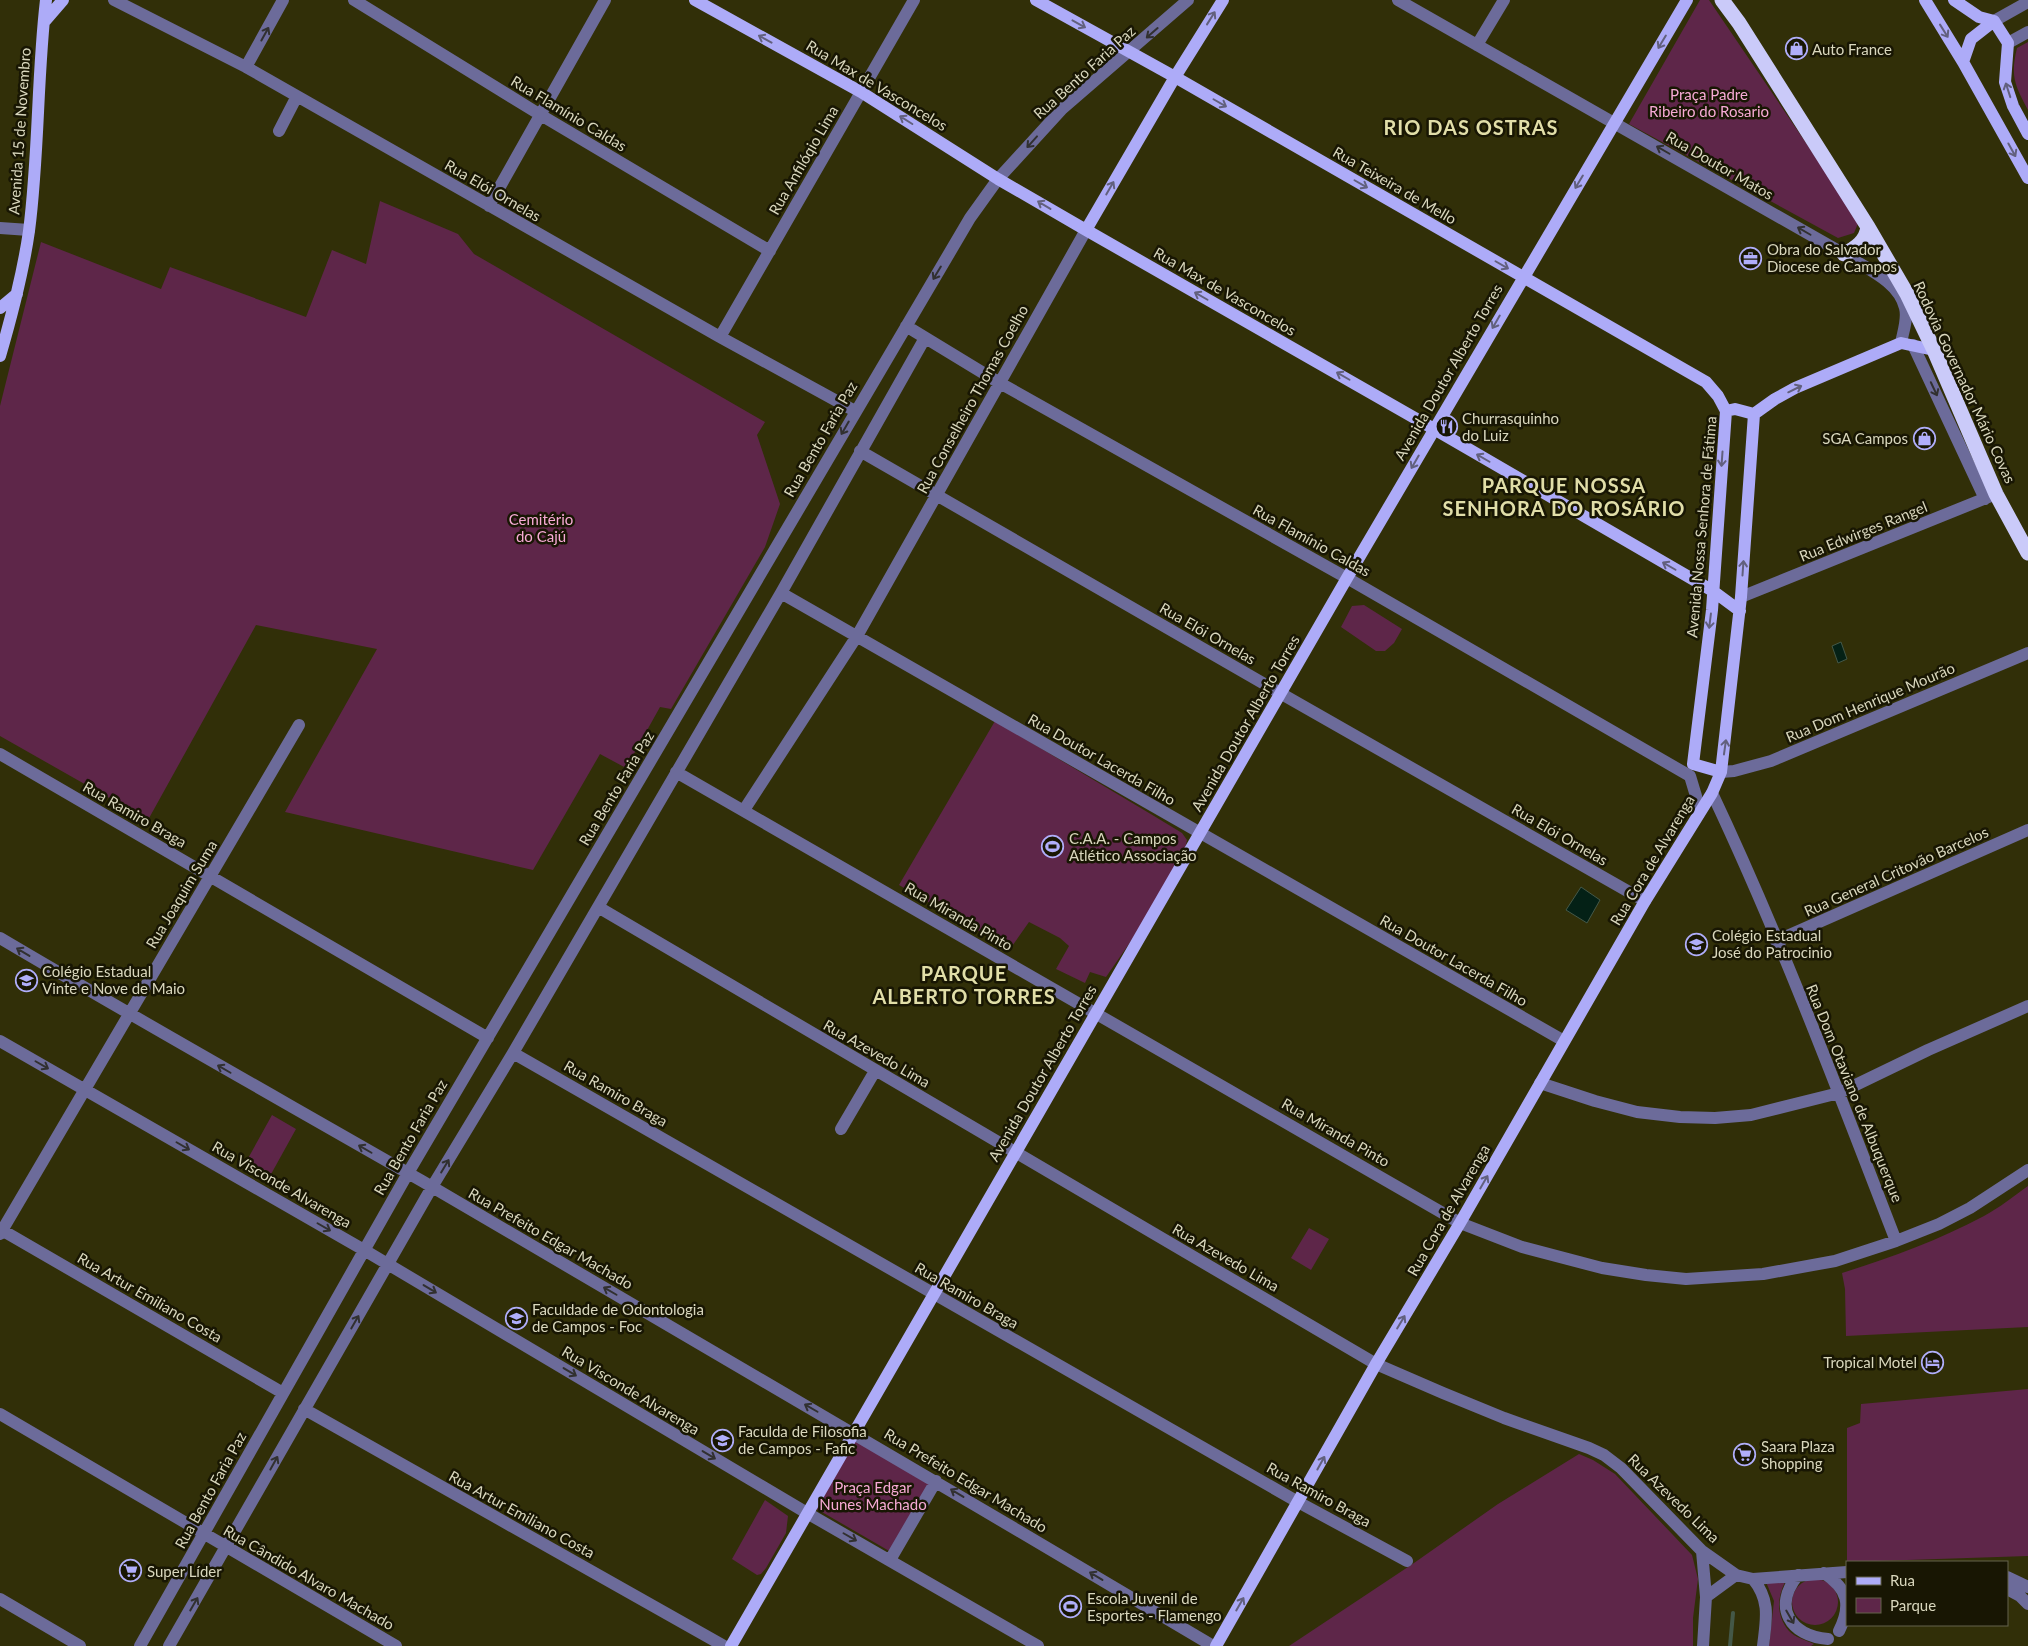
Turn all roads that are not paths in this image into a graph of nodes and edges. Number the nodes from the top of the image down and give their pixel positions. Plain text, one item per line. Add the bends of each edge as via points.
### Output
1 (46, 0) edge
2 (63, 0) edge
3 (114, 0) edge
4 (283, 0) edge
5 (354, 0) edge
6 (605, 0) edge
7 (695, 0) edge
8 (914, 0) edge
9 (1036, 0) edge
10 (1188, 0) edge
11 (1223, 0) edge
12 (1398, 0) edge
13 (1504, 0) edge
14 (1687, 0) edge
15 (1722, 0) edge
16 (1924, 0) edge
17 (1954, 0) edge
18 (2028, 2) edge
19 (1994, 21) junction
20 (44, 22) junction
21 (2028, 32) edge
22 (2008, 43) junction
23 (1477, 45) junction
24 (1130, 52) junction
25 (1963, 62) junction
26 (246, 67) junction
27 (1175, 77) junction
28 (861, 92) junction
29 (297, 96) junction
30 (539, 114) junction
31 (1614, 122) junction
32 (279, 132) dead end
33 (2028, 134) edge
34 (998, 178) junction
35 (2028, 178) edge
36 (489, 206) junction
37 (1868, 227) junction
38 (0, 228) edge
39 (29, 230) junction
40 (1086, 230) junction
41 (770, 251) junction
42 (1844, 254) junction
43 (1522, 277) junction
44 (17, 294) junction
45 (0, 308) edge
46 (906, 326) junction
47 (720, 337) junction
48 (925, 338) junction
49 (1907, 344) junction
50 (1934, 350) junction
51 (0, 356) edge
52 (998, 382) junction
53 (1726, 410) junction
54 (855, 411) junction
55 (1754, 414) junction
56 (1434, 429) junction
57 (860, 451) junction
58 (937, 496) junction
59 (1991, 496) junction
60 (2028, 553) edge
61 (1347, 578) junction
62 (1713, 591) junction
63 (780, 593) junction
64 (1741, 597) junction
65 (1740, 611) junction
66 (857, 636) junction
67 (2028, 653) edge
68 (1280, 693) junction
69 (299, 725) dead end
70 (0, 754) edge
71 (1692, 770) junction
72 (676, 772) junction
73 (1722, 772) junction
74 (1712, 793) junction
75 (744, 810) junction
76 (1698, 815) junction
77 (2028, 830) edge
78 (1199, 834) junction
79 (210, 877) junction
80 (1645, 901) junction
81 (598, 907) junction
82 (0, 938) edge
83 (1776, 941) junction
84 (2028, 1006) edge
85 (1095, 1013) junction
86 (129, 1015) junction
87 (488, 1038) junction
88 (0, 1041) edge
89 (1564, 1041) junction
90 (513, 1053) junction
91 (875, 1071) junction
92 (1540, 1083) junction
93 (86, 1090) junction
94 (1839, 1093) junction
95 (841, 1129) dead end
96 (1015, 1152) junction
97 (2028, 1170) edge
98 (408, 1173) junction
99 (432, 1187) junction
100 (1460, 1223) junction
101 (1, 1231) edge
102 (1896, 1241) junction
103 (364, 1250) junction
104 (388, 1264) junction
105 (934, 1295) junction
106 (1376, 1364) junction
107 (283, 1394) junction
108 (304, 1410) junction
109 (0, 1414) edge
110 (853, 1433) junction
111 (936, 1481) junction
112 (1298, 1502) junction
113 (807, 1513) junction
114 (204, 1534) junction
115 (227, 1548) junction
116 (1702, 1551) junction
117 (890, 1560) junction
118 (1407, 1561) dead end
119 (1846, 1572) edge
120 (1824, 1573) junction
121 (1736, 1574) junction
122 (1798, 1575) junction
123 (2008, 1577) edge
124 (1753, 1579) junction
125 (2028, 1587) edge
126 (2008, 1590) edge
127 (1706, 1597) junction
128 (0, 1599) edge
129 (2028, 1604) edge
130 (1834, 1635) edge
131 (80, 1646) edge
132 (140, 1646) edge
133 (169, 1646) edge
134 (396, 1646) edge
135 (724, 1646) edge
136 (731, 1646) edge
137 (1038, 1646) edge
138 (1215, 1646) edge
139 (1703, 1646) edge
140 (1763, 1646) edge

1 - 20 main road, Avenida 15 de Novembro
2 - 20 main road
3 - 26 street, Rua Elói Ornelas
26 -> 4 street
5 - 30 street, Rua Flamínio Caldas
6 - 30 street
28 -> 7 main road, Rua Max de Vasconcelos
8 - 28 street, Rua Anfilóqio Lima
9 -> 24 main road, Rua Teixeira de Mello
10 -> 24 street, Rua Bento Faria Paz
27 -> 11 main road, Rua Conselheiro Thomas Coelho
12 - 23 street, Rua Doutor Matos
13 - 23 street
14 -> 31 main road, Avenida Doutor Alberto Torres
15 - 37 highway, Rodovia Governador Mário Covas
16 -> 25 main road
17 - 19 main road via 1979,17
18 - 19 street
19 - 22 main road
19 - 25 main road via 1971,39
20 - 39 main road, Avenida 15 de Novembro
21 - 22 street
33 -> 22 main road via 2005,82
23 - 31 street, Rua Doutor Matos
24 - 27 main road, Rua Teixeira de Mello
24 -> 34 street, Rua Bento Faria Paz via 1062,109
25 -> 35 main road
26 - 29 street, Rua Elói Ornelas
40 -> 27 main road, Rua Conselheiro Thomas Coelho
27 -> 43 main road, Rua Teixeira de Mello
34 -> 28 main road, Rua Max de Vasconcelos
28 - 41 street, Rua Anfilóqio Lima
29 - 32 street
29 - 36 street, Rua Elói Ornelas
30 - 36 street
30 - 41 street, Rua Flamínio Caldas
42 -> 31 street, Rua Doutor Matos
31 -> 43 main road, Avenida Doutor Alberto Torres
40 -> 34 main road, Rua Max de Vasconcelos
34 -> 46 street, Rua Bento Faria Paz via 970,218
36 - 47 street, Rua Elói Ornelas
37 - 42 highway via 1867,235 1859,245
37 - 50 highway, Rodovia Governador Mário Covas via 1907,294
38 - 39 street
39 - 44 main road, Avenida 15 de Novembro
40 - 52 street, Rua Conselheiro Thomas Coelho
56 -> 40 main road, Rua Max de Vasconcelos
41 - 47 street, Rua Anfilóqio Lima
42 - 49 street, Rua Doutor Matos via 1890,284 1900,295 1906,309
43 - 53 main road, Rua Teixeira de Mello via 1706,382
43 -> 56 main road, Avenida Doutor Alberto Torres
44 - 45 main road
44 - 51 main road, Avenida 15 de Novembro
46 - 48 street, Rua Flamínio Caldas
46 - 54 street, Rua Bento Faria Paz
47 - 54 street, Rua Elói Ornelas
48 - 52 street, Rua Flamínio Caldas
48 - 57 street
49 - 50 main road
55 -> 49 main road via 1795,388
49 -> 59 street
50 - 59 highway, Rodovia Governador Mário Covas
52 - 58 street, Rua Conselheiro Thomas Coelho
52 - 61 street, Rua Flamínio Caldas
53 - 55 main road, Avenida Nossa Senhora de Fátima
53 -> 62 main road, Avenida Nossa Senhora de Fátima
54 -> 87 street, Rua Bento Faria Paz
64 -> 55 main road
56 -> 61 main road, Avenida Doutor Alberto Torres
62 -> 56 main road, Rua Max de Vasconcelos
57 - 58 street, Rua Elói Ornelas
57 - 63 street
58 - 66 street, Rua Conselheiro Thomas Coelho
58 - 68 street, Rua Elói Ornelas
59 - 60 highway, Rodovia Governador Mário Covas
59 - 64 street, Rua Edwirges Rangel
61 - 68 main road, Avenida Doutor Alberto Torres
61 - 71 street, Rua Flamínio Caldas
62 - 65 main road, Rua Max de Vasconcelos
62 -> 71 main road, Avenida Nossa Senhora de Fátima
63 - 66 street, Rua Doutor Lacerda Filho
63 - 72 street
64 - 65 main road
73 -> 65 main road
66 - 75 street, Rua Conselheiro Thomas Coelho
66 - 78 street, Rua Doutor Lacerda Filho
67 - 73 street, Rua Dom Henrique Mourão via 1772,762
68 - 78 main road, Avenida Doutor Alberto Torres
68 - 80 street, Rua Elói Ornelas
69 - 79 street, Rua Joaquim Suma
70 - 79 street, Rua Ramiro Braga
71 - 73 main road
71 - 76 street
72 - 75 street, Rua Miranda Pinto
72 - 81 street
73 - 74 main road
74 - 76 main road, Rua Cora de Alvarenga
74 - 83 street, Rua Dom Otaviano de Albuquerque
75 - 85 street, Rua Miranda Pinto
76 - 80 main road, Rua Cora de Alvarenga
77 - 83 street, Rua General Critovão Barcelos
78 - 85 main road, Avenida Doutor Alberto Torres
78 - 89 street, Rua Doutor Lacerda Filho
79 - 86 street, Rua Joaquim Suma
79 - 87 street, Rua Ramiro Braga
80 - 89 main road, Rua Cora de Alvarenga
81 - 90 street
81 - 91 street, Rua Azevedo Lima
86 -> 82 street, Rua Prefeito Edgar Machado
83 - 94 street, Rua Dom Otaviano de Albuquerque
84 - 94 street
85 - 96 main road, Avenida Doutor Alberto Torres
85 - 100 street, Rua Miranda Pinto
86 - 93 street, Rua Joaquim Suma
98 -> 86 street, Rua Prefeito Edgar Machado
87 - 98 street, Rua Bento Faria Paz
88 -> 93 street, Rua Visconde Alvarenga
89 - 92 main road, Rua Cora de Alvarenga
99 -> 90 street
90 - 105 street, Rua Ramiro Braga
91 - 95 street
91 - 96 street, Rua Azevedo Lima
92 - 94 street via 1637,1112 1680,1117 1751,1115
100 -> 92 main road, Rua Cora de Alvarenga
93 - 101 street, Rua Joaquim Suma
93 -> 103 street, Rua Visconde Alvarenga
94 - 102 street, Rua Dom Otaviano de Albuquerque
96 - 105 main road, Avenida Doutor Alberto Torres
96 - 106 street, Rua Azevedo Lima
97 - 102 street, Rua Miranda Pinto via 1970,1208
98 - 99 street, Rua Prefeito Edgar Machado
98 - 103 street, Rua Bento Faria Paz
99 - 104 street
110 -> 99 street, Rua Prefeito Edgar Machado
100 - 102 street, Rua Miranda Pinto via 1522,1247 1602,1268 1686,1279 1772,1273 1835,1261
106 -> 100 main road, Rua Cora de Alvarenga
101 - 107 street, Rua Artur Emiliano Costa
103 - 104 street, Rua Visconde Alvarenga
103 - 107 street, Rua Bento Faria Paz
108 -> 104 street
104 -> 113 street, Rua Visconde Alvarenga
105 - 110 main road, Avenida Doutor Alberto Torres
105 - 112 street, Rua Ramiro Braga
112 -> 106 main road, Rua Cora de Alvarenga
106 - 116 street, Rua Azevedo Lima via 1443,1394 1604,1455 1621,1468
107 - 114 street, Rua Bento Faria Paz
115 -> 108 street
108 - 135 street, Rua Artur Emiliano Costa
109 - 114 street, Rua Cândido Alvaro Machado
110 - 111 street, Rua Prefeito Edgar Machado
110 - 113 main road, Avenida Doutor Alberto Torres
111 - 117 street
138 -> 111 street, Rua Prefeito Edgar Machado
112 - 118 street, Rua Ramiro Braga
138 -> 112 main road, Rua Cora de Alvarenga
113 -> 117 street, Rua Visconde Alvarenga
113 - 136 main road, Avenida Doutor Alberto Torres
114 - 115 street, Rua Cândido Alvaro Machado
114 - 132 street, Rua Bento Faria Paz
133 -> 115 street
115 - 134 street, Rua Cândido Alvaro Machado
116 - 121 street, Rua Azevedo Lima
116 - 127 street
117 - 137 street, Rua Visconde Alvarenga
119 - 120 street, Rua Azevedo Lima
120 - 122 street, Rua Azevedo Lima
120 - 130 street via 1842,1587 1845,1600 1846,1614
121 - 124 street, Rua Azevedo Lima
121 - 127 street
122 - 124 street, Rua Azevedo Lima
122 -> 130 street via 1787,1592 1786,1610 1790,1619 1806,1635
123 - 125 street
124 - 140 street via 1765,1598
126 - 129 street
127 - 139 street
128 - 131 street

